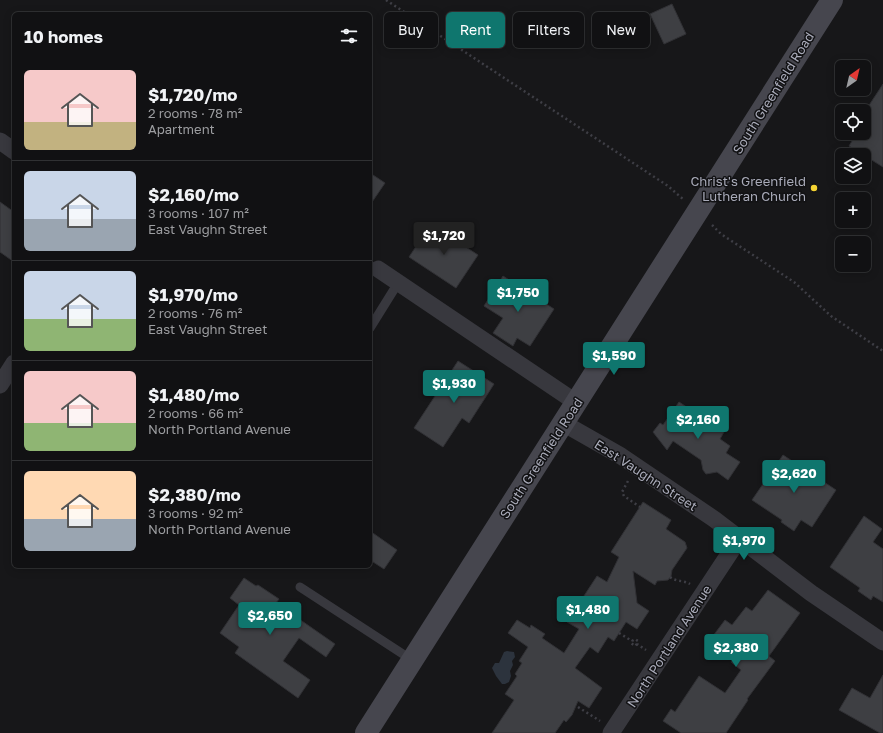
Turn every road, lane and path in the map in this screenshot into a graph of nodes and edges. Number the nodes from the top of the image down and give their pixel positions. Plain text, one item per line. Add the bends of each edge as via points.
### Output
1 (386, 0) edge
2 (832, 0) edge
3 (0, 141) edge
4 (12, 150) edge
5 (698, 211) junction
6 (378, 269) dead end
7 (398, 283) junction
8 (372, 325) edge
9 (883, 351) edge
10 (12, 366) edge
11 (0, 385) edge
12 (576, 403) junction
13 (563, 424) junction
14 (637, 468) junction
15 (640, 507) dead end
16 (739, 539) junction
17 (300, 587) dead end
18 (619, 633) dead end
19 (883, 642) edge
20 (660, 658) junction
21 (412, 660) junction
22 (578, 707) dead end
23 (612, 732) edge
24 (366, 733) edge

1 - 5 path via 668,186
2 - 5 main road, South Greenfield Road
3 - 4 street
5 - 9 path via 721,234 794,282 831,316
5 - 12 main road, South Greenfield Road
6 - 7 street
7 - 8 lane
7 - 12 street
10 - 11 street
12 - 13 main road, South Greenfield Road
13 - 14 street, East Vaughn Street via 621,456
13 - 21 main road, South Greenfield Road
14 - 15 path via 622,492
14 - 16 street, East Vaughn Street via 714,519
16 - 19 street, East Vaughn Street via 811,593
16 - 20 street, North Portland Avenue
17 - 21 lane
18 - 20 path via 632,641 635,639 638,641 637,644
20 - 23 street, North Portland Avenue
21 - 24 main road, South Greenfield Road
22 - 23 path

